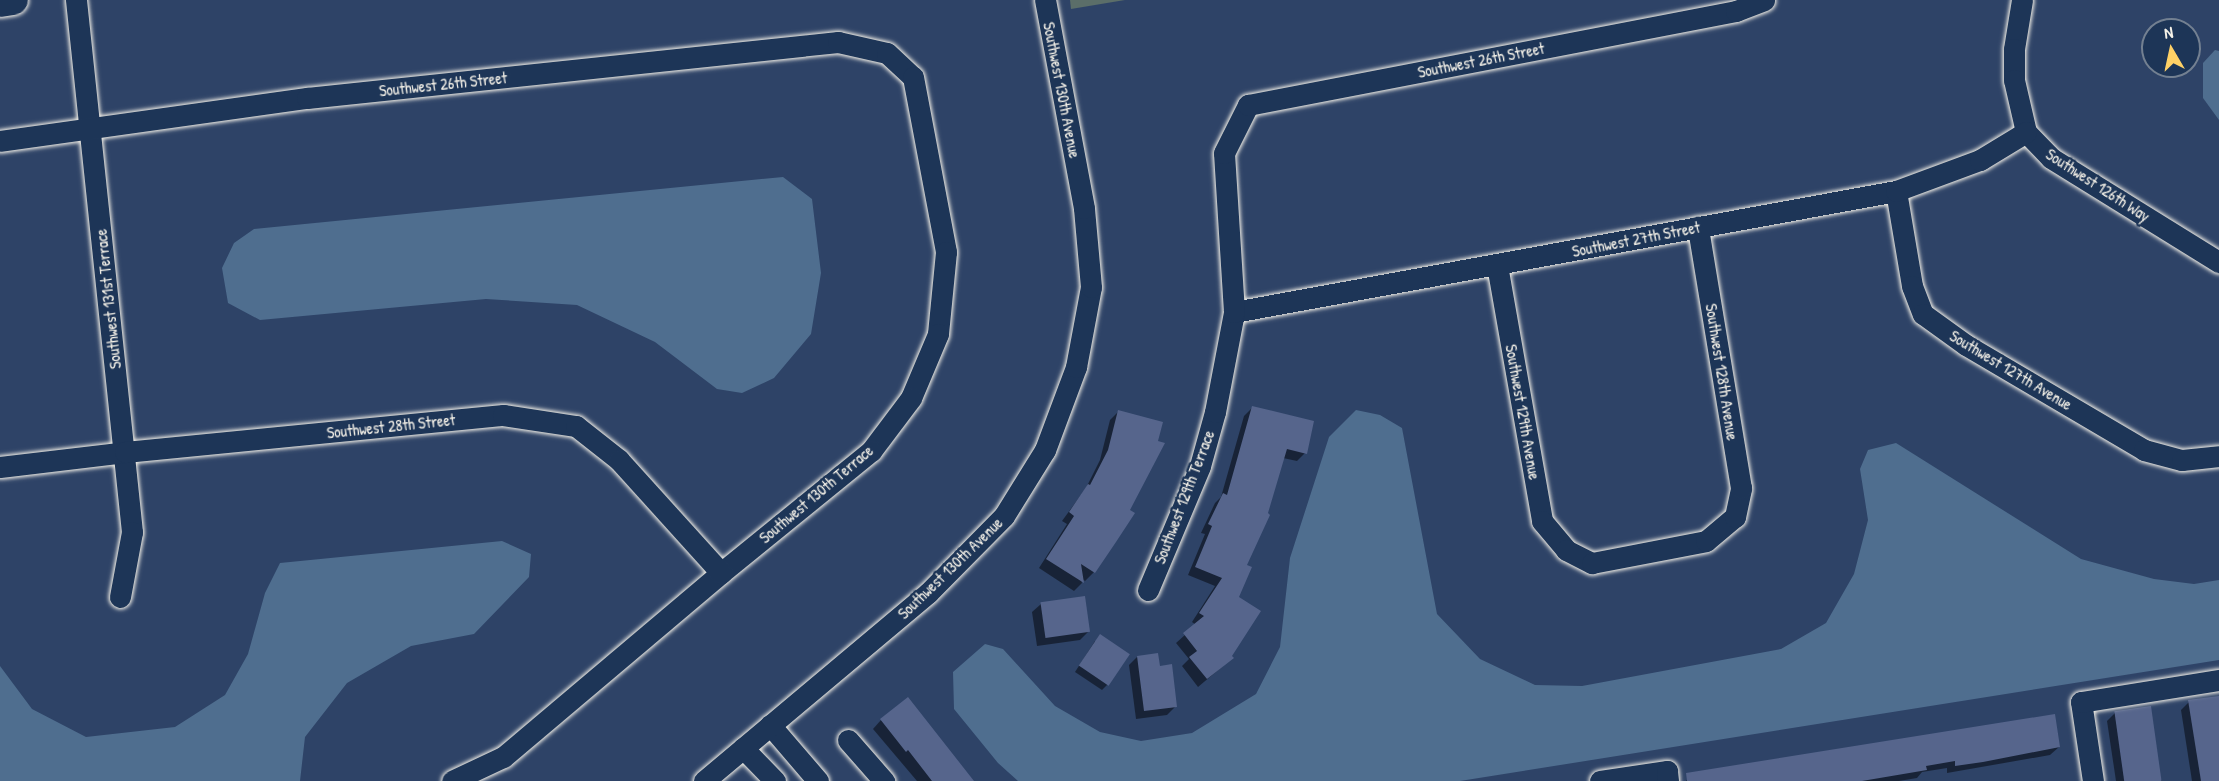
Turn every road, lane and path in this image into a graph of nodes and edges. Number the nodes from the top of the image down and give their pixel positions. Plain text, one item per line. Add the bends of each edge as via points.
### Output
1 (13, 0) edge
2 (76, 0) edge
3 (1045, 0) edge
4 (1764, 0) edge
5 (0, 2) edge
6 (2019, 2) edge
7 (887, 53) joint
8 (89, 128) junction
9 (2026, 132) junction
10 (0, 141) edge
11 (1224, 153) joint
12 (1896, 190) junction
13 (1698, 227) junction
14 (2219, 262) edge
15 (1497, 266) junction
16 (1234, 312) junction
17 (125, 452) junction
18 (2219, 456) edge
19 (0, 467) edge
20 (1566, 550) joint
21 (721, 573) junction
22 (1148, 590) dead end
23 (120, 597) dead end
24 (2219, 680) edge
25 (770, 725) junction
26 (848, 740) dead end
27 (743, 748) junction
28 (1667, 776) edge
29 (814, 779) edge
30 (452, 781) edge
31 (704, 781) edge
32 (776, 781) edge
33 (884, 781) edge
34 (1599, 781) edge
35 (2091, 781) edge

1 - 5 street
2 - 8 street, Southwest 131st Terrace
3 - 25 street, Southwest 130th Avenue via 1084,208 1091,286 1076,367 1045,450 1005,516 928,593
4 - 11 street, Southwest 26th Street via 1736,11 1248,105
6 - 9 street, Southwest 126th Way via 2014,80
7 - 8 street, Southwest 26th Street via 838,42 307,98
7 - 21 street, Southwest 130th Terrace via 913,77 946,252 939,334 911,398 871,451
8 - 10 street, Southwest 26th Street
8 - 17 street, Southwest 131st Terrace
9 - 12 street, Southwest 27th Street via 1980,160
9 - 14 street, Southwest 126th Way via 2050,158
11 - 16 street, Southwest 129th Terrace
12 - 13 street, Southwest 27th Street
12 - 18 street, Southwest 127th Avenue via 1912,286 1923,314 1966,345 2144,450 2182,460
13 - 15 street, Southwest 27th Street
13 - 20 street, Southwest 128th Avenue via 1741,488 1735,517 1706,541 1592,562
15 - 16 street, Southwest 27th Street
15 - 20 street, Southwest 129th Avenue via 1542,521
16 - 22 street, Southwest 129th Terrace via 1215,412 1200,466
17 - 19 street, Southwest 28th Street
17 - 21 street, Southwest 28th Street via 503,415 576,426 620,460
17 - 23 street, Southwest 131st Terrace via 132,531
21 - 30 street, Southwest 130th Terrace via 503,757
24 - 35 street via 2081,702
25 - 27 street, Southwest 130th Avenue
25 - 29 street
26 - 33 street
27 - 31 street, Southwest 130th Avenue
27 - 32 street
28 - 34 street

